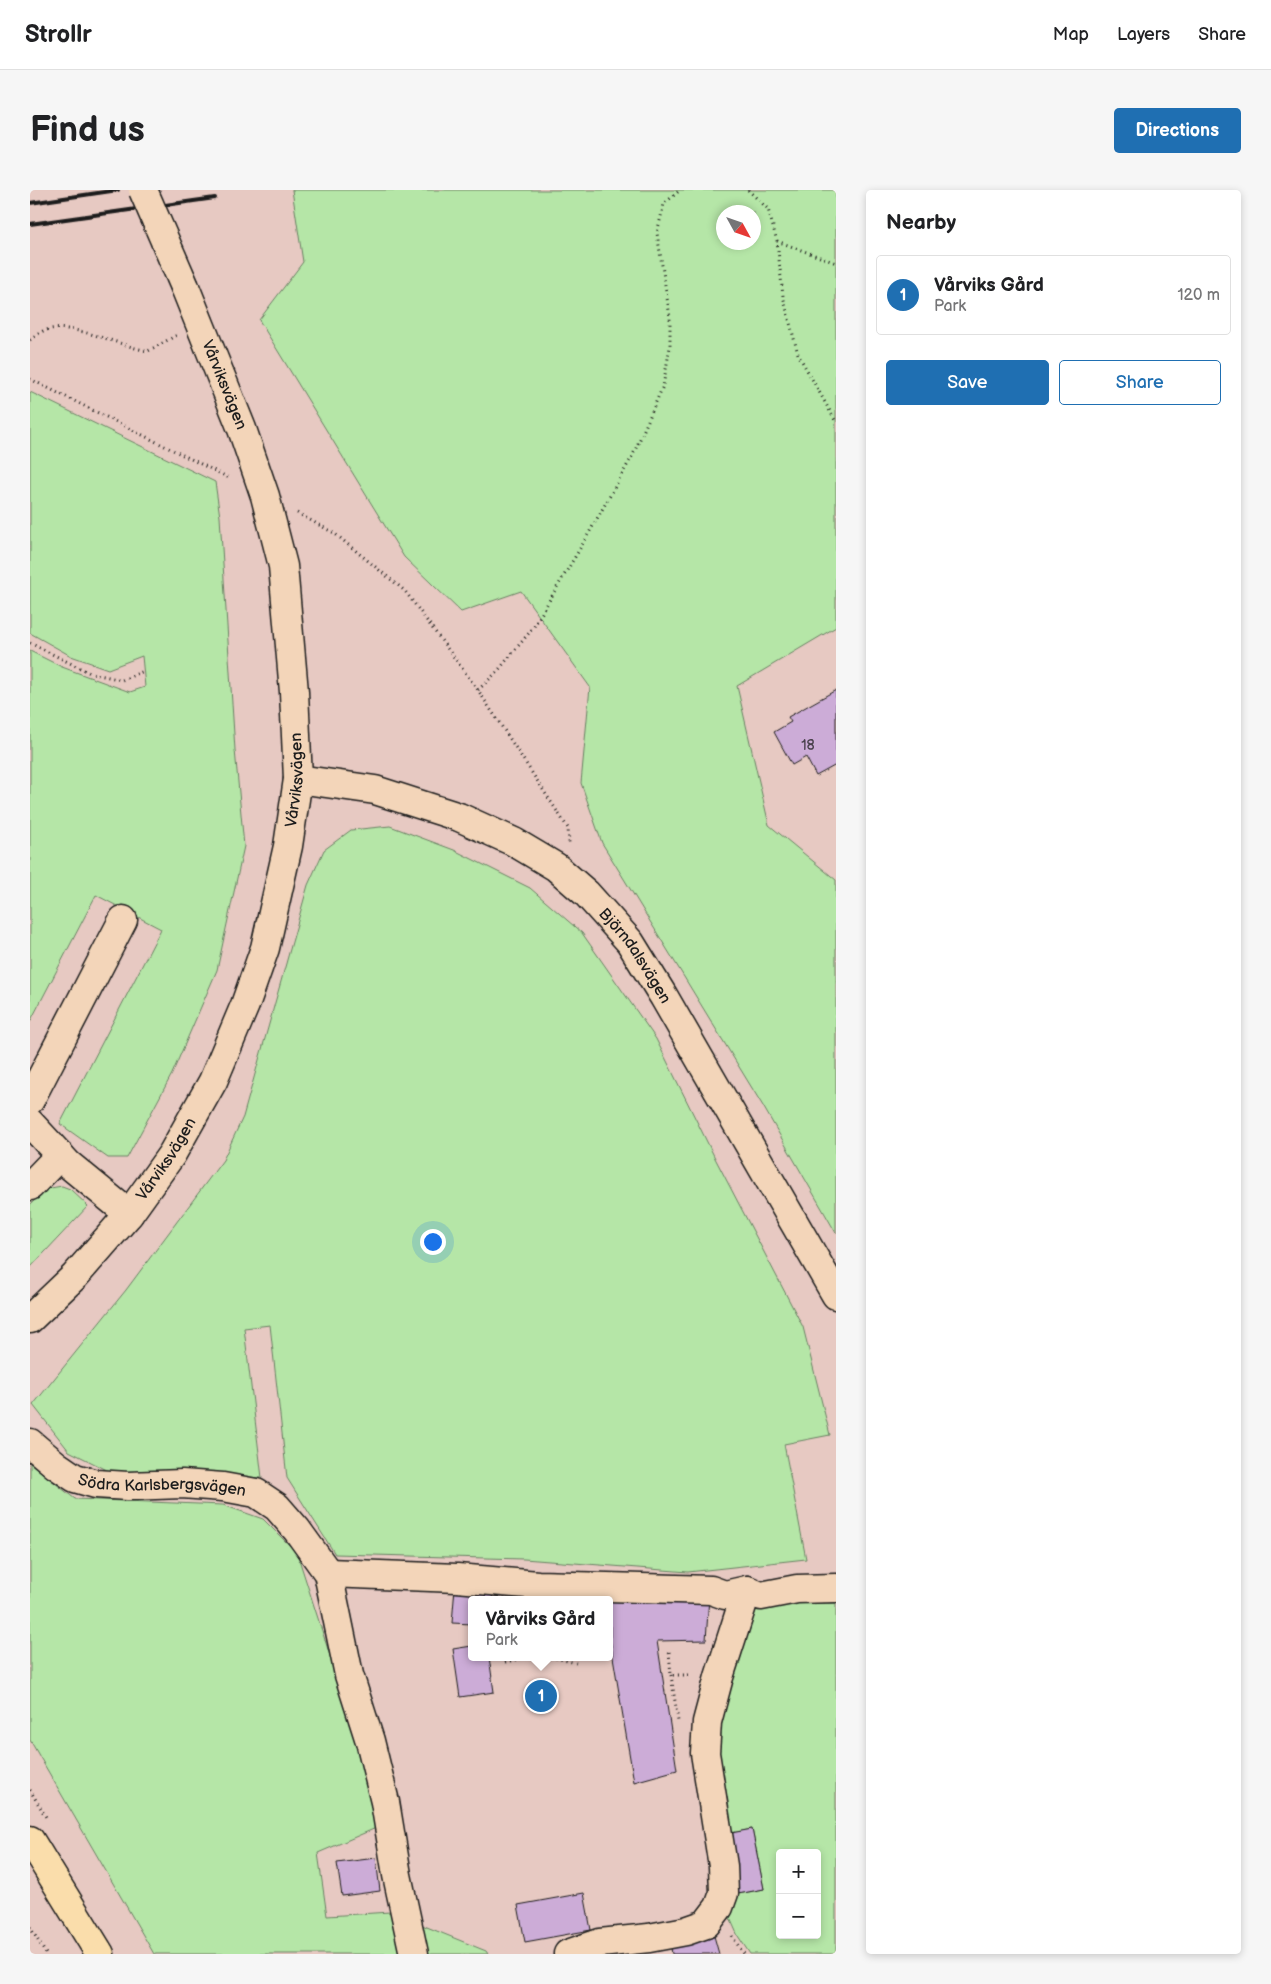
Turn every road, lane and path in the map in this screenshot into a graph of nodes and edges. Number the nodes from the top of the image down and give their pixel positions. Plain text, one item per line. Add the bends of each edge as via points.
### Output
1 (143, 190) edge
2 (680, 190) edge
3 (748, 190) edge
4 (777, 241) junction
5 (836, 263) edge
6 (199, 323) junction
7 (30, 340) edge
8 (30, 379) edge
9 (836, 422) edge
10 (237, 482) dead end
11 (296, 512) dead end
12 (30, 643) edge
13 (144, 671) dead end
14 (478, 690) junction
15 (298, 779) junction
16 (556, 868) junction
17 (123, 920) dead end
18 (30, 1100) edge
19 (30, 1123) edge
20 (60, 1155) junction
21 (30, 1186) edge
22 (129, 1214) junction
23 (836, 1295) edge
24 (30, 1319) edge
25 (30, 1443) edge
26 (328, 1573) junction
27 (836, 1588) edge
28 (747, 1590) junction
29 (669, 1652) dead end
30 (510, 1661) edge
31 (568, 1661) edge
32 (505, 1662) dead end
33 (576, 1663) dead end
34 (671, 1675) junction
35 (719, 1676) junction
36 (678, 1722) dead end
37 (30, 1840) edge
38 (30, 1928) edge
39 (46, 1954) edge
40 (100, 1954) edge
41 (414, 1954) edge
42 (568, 1954) edge

1 - 6 street, Vårviksvägen, bridge
2 - 14 path via 664,204 657,233 670,316 670,347 663,386 633,455 533,628
3 - 4 path via 768,209
4 - 5 path
4 - 9 path via 783,296 798,354
6 - 7 path via 148,351 68,328 45,330
6 - 15 street, Vårviksvägen via 265,496 283,566
8 - 10 path
11 - 14 path via 334,533 405,591
12 - 13 path via 90,673 122,680
14 - 16 path via 568,828 569,849
15 - 16 street, Björndalsvägen via 375,790 460,817 514,842
15 - 22 street, Vårviksvägen via 288,846 265,948 245,1005 213,1081 172,1154
16 - 23 street, Björndalsvägen via 586,894 630,942
17 - 18 street
19 - 20 street
20 - 21 street
20 - 22 street
22 - 24 street, Vårviksvägen via 75,1276
25 - 26 street, Södra Karlsbergsvägen via 75,1478 96,1484 182,1484 256,1493 276,1507
26 - 28 street via 538,1585 710,1590 725,1595
26 - 41 street via 349,1675 385,1802 396,1875
27 - 28 street via 797,1589 761,1596
28 - 35 street
29 - 34 path
30 - 32 path
31 - 33 path
34 - 35 path
34 - 36 path
35 - 42 street via 707,1722 705,1752 723,1866 724,1893 719,1907 706,1924 686,1931 600,1942
37 - 40 main road
38 - 39 path

